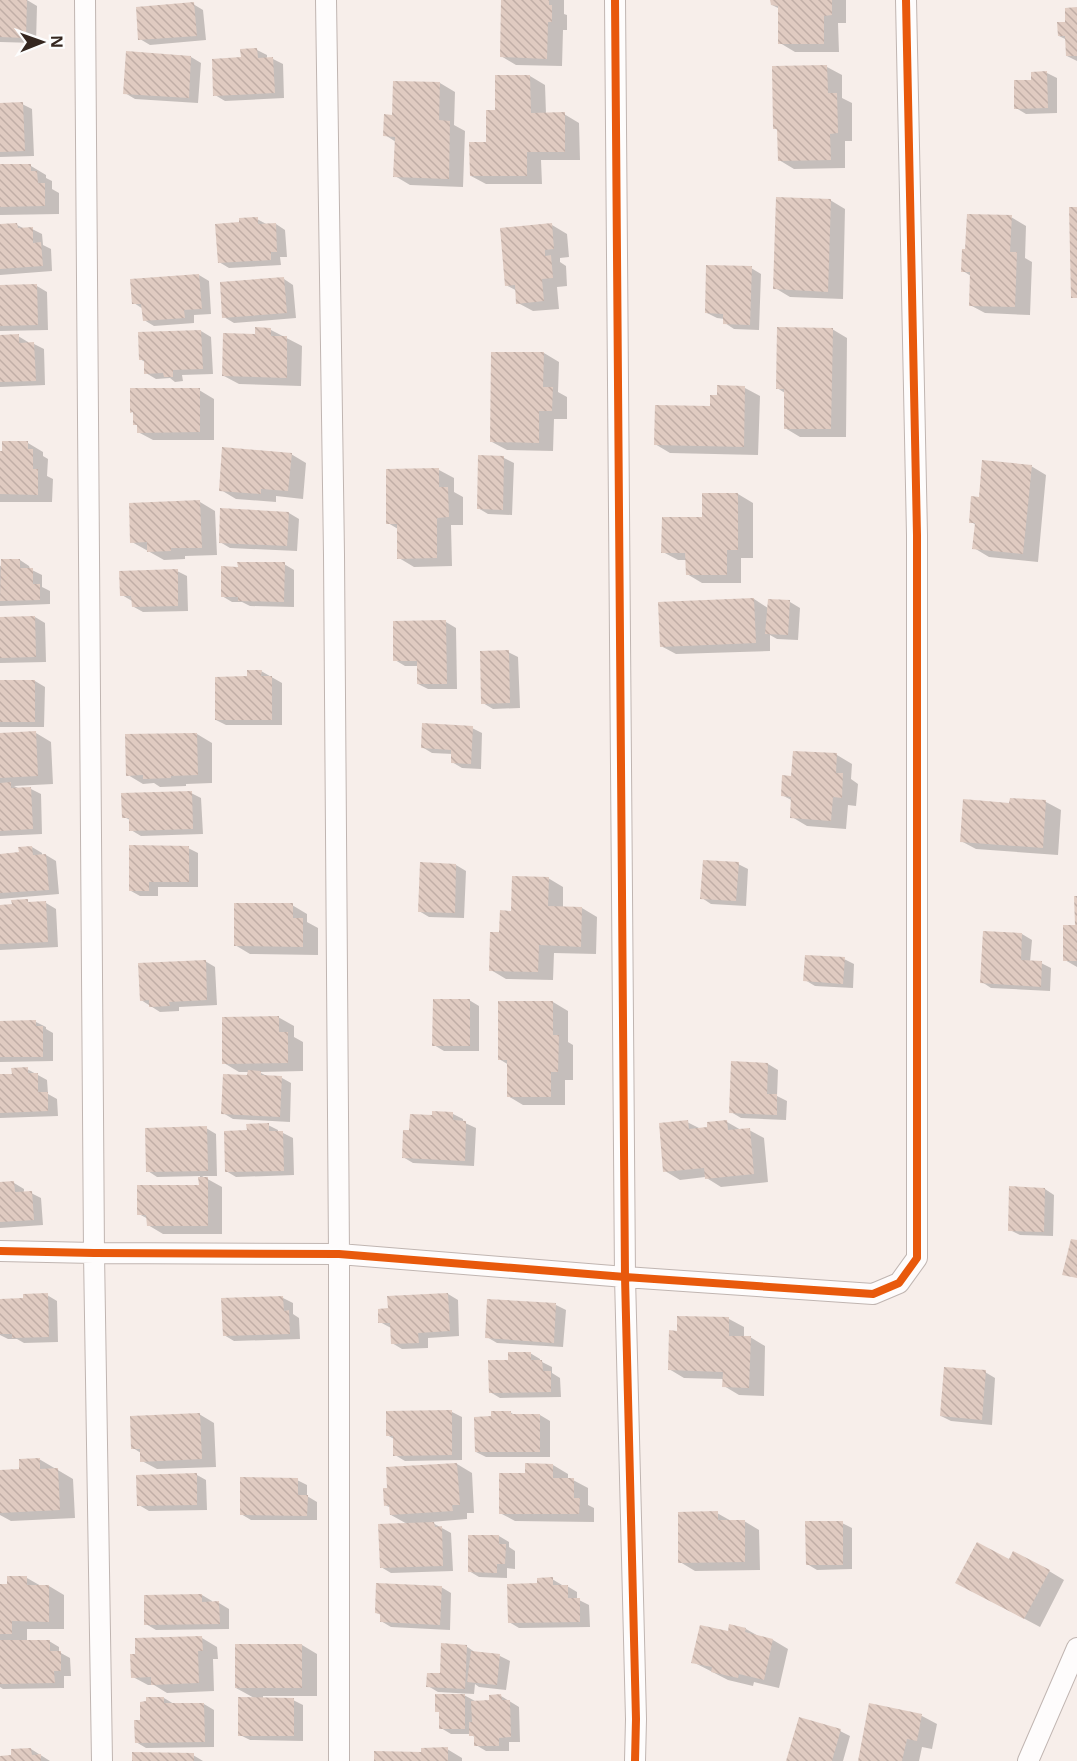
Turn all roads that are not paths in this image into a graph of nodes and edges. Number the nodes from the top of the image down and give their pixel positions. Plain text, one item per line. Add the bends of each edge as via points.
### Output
1 (86, 0) edge
2 (326, 0) edge
3 (615, 0) edge
4 (906, 0) edge
5 (0, 1251) edge
6 (94, 1253) junction
7 (339, 1254) junction
8 (626, 1277) junction
9 (1077, 1648) edge
10 (102, 1761) edge
11 (339, 1761) edge
12 (635, 1761) edge
13 (1028, 1761) edge

1 - 6 street
2 - 7 street
3 - 8 street
4 - 8 street via 916,535 917,1258 899,1283 873,1294
5 - 6 street
6 - 7 street
6 - 10 street
7 - 8 street
7 - 11 street
8 - 12 street
9 - 13 street

